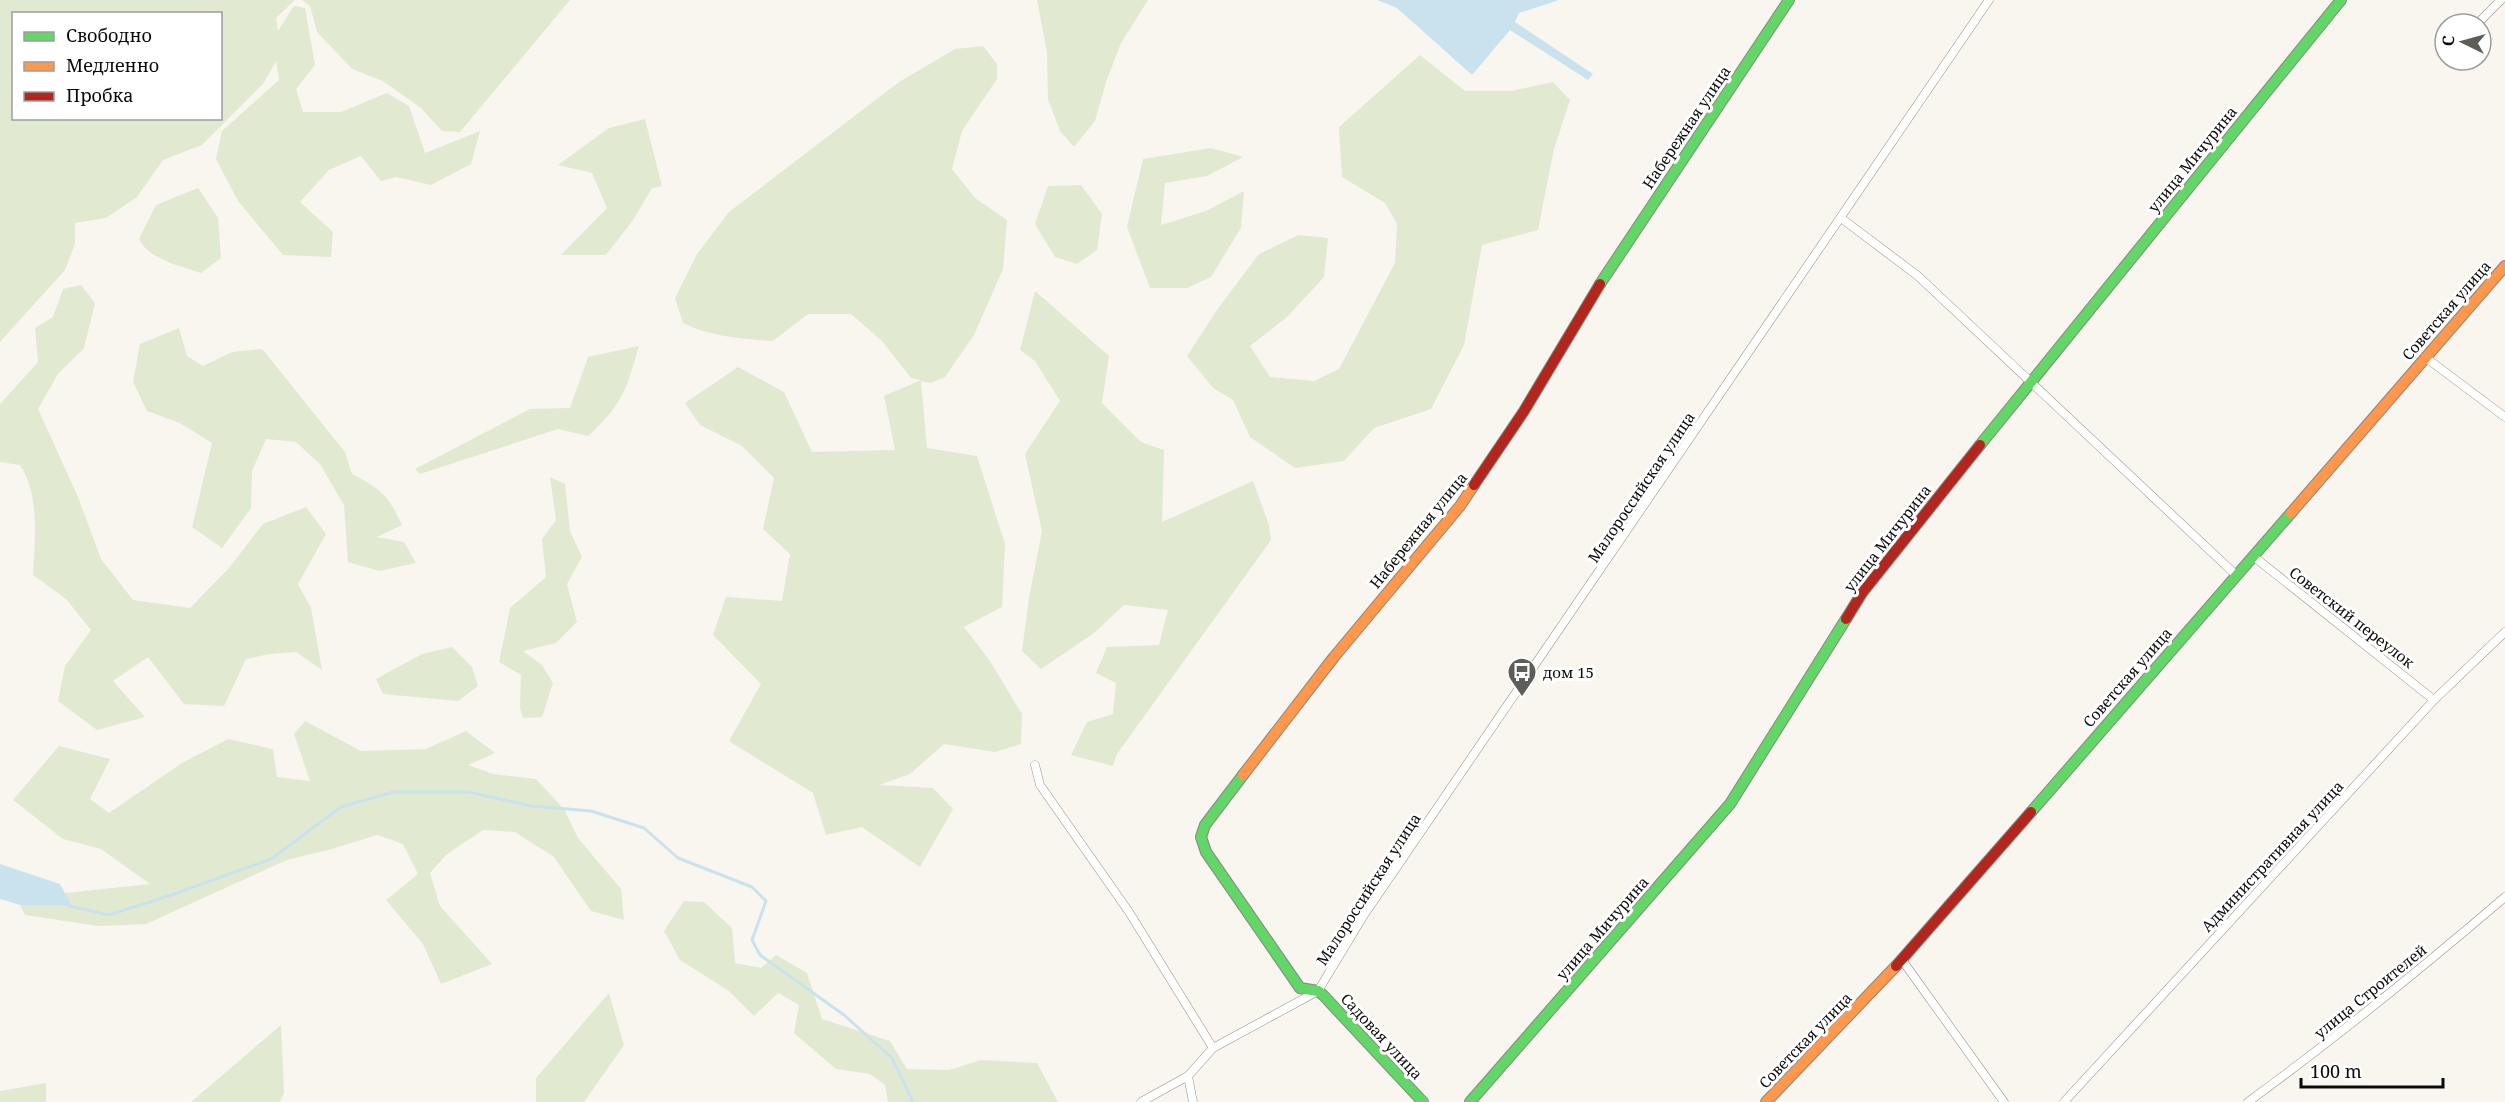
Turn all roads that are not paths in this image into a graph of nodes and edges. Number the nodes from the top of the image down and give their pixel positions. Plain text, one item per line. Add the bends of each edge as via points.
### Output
1 (1789, 0) edge
2 (1989, 0) edge
3 (2341, 0) edge
4 (2501, 0) edge
5 (2489, 12) edge
6 (1840, 218) junction
7 (2505, 266) edge
8 (2425, 357) junction
9 (2031, 380) junction
10 (2505, 417) edge
11 (2253, 556) junction
12 (2236, 575) junction
13 (2505, 632) edge
14 (2434, 700) junction
15 (1035, 765) dead end
16 (2505, 897) edge
17 (1902, 960) junction
18 (1318, 991) junction
19 (1214, 1048) junction
20 (1188, 1076) junction
21 (1141, 1102) edge
22 (1193, 1102) edge
23 (1424, 1102) edge
24 (1470, 1102) edge
25 (1766, 1102) edge
26 (2004, 1102) edge
27 (2064, 1102) edge
28 (2248, 1102) edge

1 - 18 street, Набережная улица via 1599,285 1524,411 1460,506 1334,657 1205,825 1201,837 1206,852 1269,946 1300,988
2 - 6 street, Малороссийская улица
3 - 9 street, улица Мичурина
4 - 5 street
6 - 9 street via 1918,276
6 - 18 street, Малороссийская улица via 1364,915
7 - 8 street, Советская улица
8 - 10 street
8 - 11 street, Советская улица
9 - 12 street
9 - 24 street, улица Мичурина via 1862,593 1730,804
11 - 12 street, Советская улица
11 - 14 street, Советский переулок
12 - 17 street, Советская улица
13 - 14 street, Административная улица
14 - 27 street, Административная улица
15 - 19 street via 1040,785 1129,912
16 - 28 street, улица Строителей via 2300,1065
17 - 25 street, Советская улица
17 - 26 street
18 - 19 street
18 - 23 street, Садовая улица
19 - 20 street
20 - 21 street
20 - 22 street

